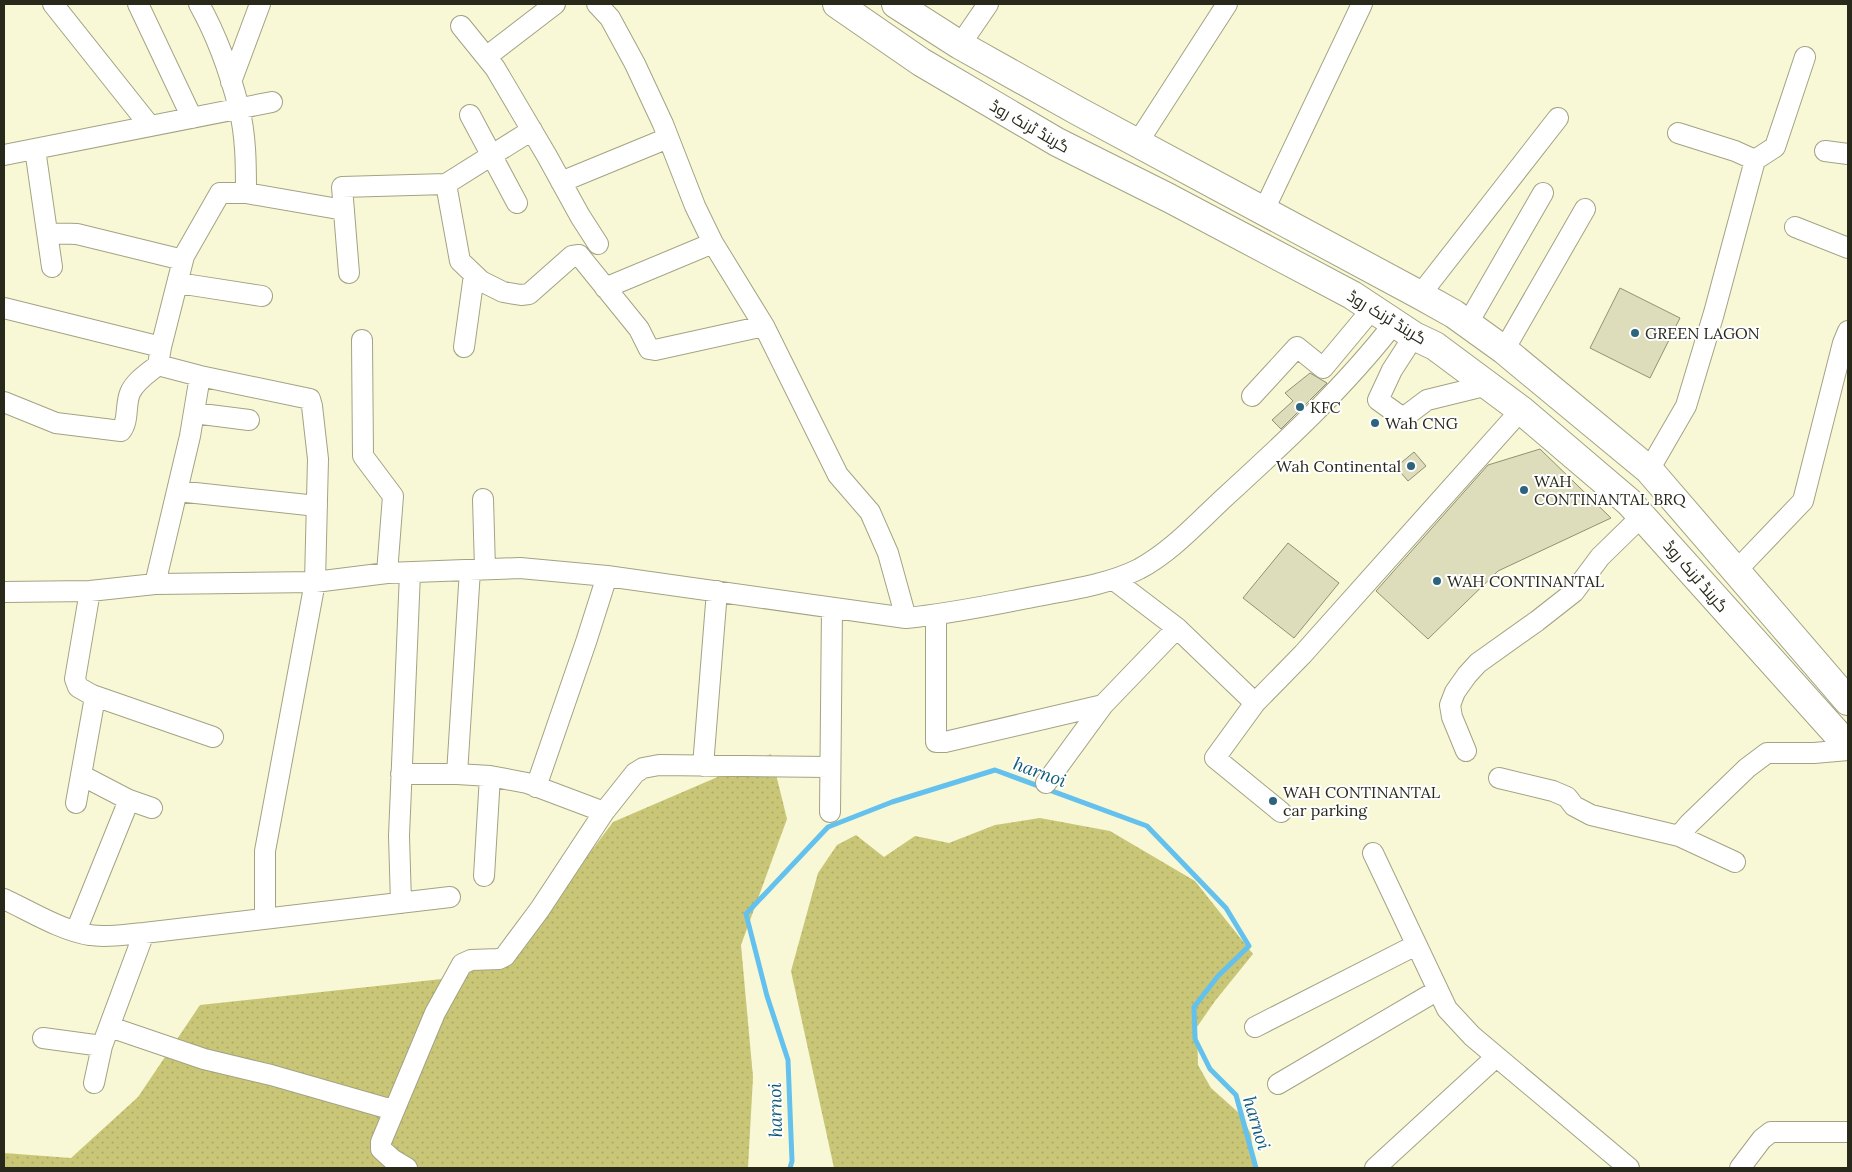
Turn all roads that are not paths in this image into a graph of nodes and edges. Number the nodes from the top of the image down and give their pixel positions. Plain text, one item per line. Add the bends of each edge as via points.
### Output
1 (53, 4) edge
2 (138, 4) edge
3 (199, 4) edge
4 (260, 4) edge
5 (555, 4) edge
6 (597, 4) edge
7 (837, 4) edge
8 (896, 4) edge
9 (988, 4) edge
10 (1227, 4) edge
11 (1362, 4) edge
12 (461, 26) dead end
13 (960, 45) junction
14 (486, 57) junction
15 (1804, 57) dead end
16 (230, 82) junction
17 (272, 102) dead end
18 (240, 110) junction
19 (470, 115) dead end
20 (192, 118) junction
21 (1558, 118) dead end
22 (150, 126) junction
23 (532, 130) junction
24 (1678, 133) dead end
25 (668, 138) junction
26 (1138, 142) junction
27 (35, 149) junction
28 (1825, 150) dead end
29 (1848, 154) edge
30 (4, 155) edge
31 (491, 156) junction
32 (1755, 160) junction
33 (561, 182) junction
34 (446, 184) junction
35 (246, 193) junction
36 (1543, 193) dead end
37 (517, 203) dead end
38 (1585, 209) dead end
39 (344, 210) junction
40 (1264, 210) junction
41 (1795, 228) dead end
42 (48, 233) junction
43 (714, 243) junction
44 (598, 244) dead end
45 (1848, 248) edge
46 (183, 260) junction
47 (52, 267) dead end
48 (349, 273) dead end
49 (474, 275) junction
50 (178, 283) junction
51 (605, 288) junction
52 (1420, 295) junction
53 (262, 296) dead end
54 (4, 308) edge
55 (1461, 319) junction
56 (764, 326) junction
57 (1405, 328) junction
58 (1848, 331) edge
59 (362, 340) dead end
60 (464, 347) dead end
61 (1504, 350) junction
62 (159, 356) junction
63 (200, 376) junction
64 (1488, 385) junction
65 (1252, 396) dead end
66 (4, 402) edge
67 (1521, 410) junction
68 (194, 412) junction
69 (249, 420) dead end
70 (1649, 470) junction
71 (177, 490) junction
72 (483, 499) dead end
73 (317, 506) junction
74 (1643, 516) junction
75 (477, 570) junction
76 (1735, 572) junction
77 (387, 573) junction
78 (410, 573) junction
79 (607, 576) junction
80 (1114, 580) junction
81 (315, 582) junction
82 (155, 584) junction
83 (90, 591) junction
84 (717, 591) junction
85 (4, 592) edge
86 (832, 608) junction
87 (936, 615) junction
88 (906, 618) junction
89 (1177, 628) junction
90 (1844, 688) edge
91 (95, 697) junction
92 (1255, 702) junction
93 (1103, 705) junction
94 (213, 736) dead end
95 (1848, 748) edge
96 (1466, 751) dead end
97 (703, 766) junction
98 (829, 768) junction
99 (401, 774) junction
100 (457, 774) junction
101 (81, 775) junction
102 (490, 776) junction
103 (1499, 778) dead end
104 (1046, 783) dead end
105 (536, 787) junction
106 (129, 800) junction
107 (76, 803) dead end
108 (152, 808) dead end
109 (604, 812) junction
110 (830, 812) dead end
111 (1281, 812) dead end
112 (1679, 836) junction
113 (1373, 853) dead end
114 (1735, 862) dead end
115 (484, 876) dead end
116 (450, 897) dead end
117 (4, 899) edge
118 (401, 903) junction
119 (265, 919) junction
120 (76, 931) junction
121 (144, 933) junction
122 (1416, 945) junction
123 (1438, 990) junction
124 (110, 1027) junction
125 (1255, 1027) dead end
126 (43, 1038) dead end
127 (102, 1046) junction
128 (1496, 1056) junction
129 (94, 1083) dead end
130 (1278, 1084) dead end
131 (393, 1110) junction
132 (1848, 1132) edge
133 (407, 1168) edge
134 (1374, 1168) edge
135 (1629, 1168) edge
136 (1740, 1168) edge

1 - 22 street
2 - 20 street
3 - 16 street via 215,35
4 - 16 street
5 - 14 street
6 - 25 street via 610,18 635,64
7 - 57 highway, گرینڈ ٹرنک روڈ via 921,62 1057,142 1169,198
8 - 13 highway, گرینڈ ٹرنک روڈ
9 - 13 street
10 - 26 street
11 - 40 street
12 - 14 street
13 - 26 highway, گرینڈ ٹرنک روڈ
14 - 23 street
15 - 32 street via 1774,147
16 - 18 street
17 - 18 street
18 - 20 street
18 - 35 street via 246,156
19 - 31 street
20 - 22 street
21 - 52 street
22 - 27 street
23 - 31 street
23 - 33 street
24 - 32 street
25 - 33 street
25 - 43 street via 695,206
26 - 40 highway, گرینڈ ٹرنک روڈ
27 - 30 street
27 - 42 street
28 - 29 street
31 - 34 street
31 - 37 street
32 - 70 street via 1686,406
33 - 44 street
34 - 39 street via 342,187
34 - 49 street via 460,261
35 - 39 street
35 - 46 street via 220,193
36 - 55 street
38 - 61 street
39 - 48 street
40 - 52 highway, گرینڈ ٹرنک روڈ
41 - 45 street
42 - 46 street via 77,234
42 - 47 street
43 - 51 street
43 - 56 street
46 - 50 street
49 - 51 street via 503,292 529,294 572,256 579,255
49 - 60 street
50 - 53 street
50 - 62 street
51 - 56 street via 638,329 649,349
52 - 55 highway, گرینڈ ٹرنک روڈ
54 - 62 street
55 - 57 highway
55 - 61 highway, گرینڈ ٹرنک روڈ
56 - 88 street via 838,475 870,512 888,552
57 - 64 highway, گرینڈ ٹرنک روڈ
57 - 64 street via 1392,370 1378,400 1403,418 1427,400
57 - 65 street via 1323,368 1297,347
57 - 80 street via 1376,347 1297,431 1169,548 1140,568
58 - 76 street via 1803,501
59 - 77 street via 363,456 393,496
61 - 70 highway, گرینڈ ٹرنک روڈ
62 - 63 street
62 - 66 street via 130,393 121,432 56,423
63 - 68 street
63 - 73 street via 310,399 318,459
64 - 67 highway, گرینڈ ٹرنک روڈ
67 - 74 highway, گرینڈ ٹرنک روڈ
67 - 92 street via 1303,654
68 - 69 street
68 - 71 street
70 - 76 highway, گرینڈ ٹرنک روڈ
71 - 73 street
71 - 82 street
72 - 75 street
73 - 81 street
74 - 95 highway, گرینڈ ٹرنک روڈ
74 - 96 street via 1600,558 1574,592 1478,662 1467,675 1450,705
75 - 78 street
75 - 79 street via 520,568
75 - 100 street
76 - 90 highway, گرینڈ ٹرنک روڈ
77 - 78 street
77 - 81 street
78 - 99 street
79 - 84 street
79 - 105 street
80 - 87 street
80 - 89 street
81 - 82 street
81 - 119 street via 265,851
82 - 83 street
83 - 85 street
83 - 91 street via 75,679 78,687
84 - 86 street
84 - 97 street
86 - 88 street
86 - 98 street
87 - 88 street
87 - 93 street via 936,742
89 - 92 street
89 - 93 street
91 - 94 street
91 - 101 street
92 - 111 street via 1215,758
93 - 104 street
95 - 112 street via 1814,754 1767,753 1747,768
97 - 98 street
97 - 109 street via 643,768 635,773
98 - 110 street
99 - 100 street
99 - 118 street
100 - 102 street
101 - 106 street
101 - 107 street
102 - 105 street
102 - 115 street
103 - 112 street via 1553,791 1591,815
105 - 109 street
106 - 108 street
106 - 120 street
109 - 131 street via 505,956 462,964 435,1013
112 - 114 street
113 - 122 street
116 - 118 street
117 - 120 street
118 - 119 street
119 - 121 street
120 - 121 street via 102,936
121 - 124 street
122 - 123 street
122 - 125 street
123 - 128 street via 1447,1010
123 - 130 street
124 - 127 street
124 - 131 street via 204,1059
126 - 127 street
127 - 129 street
128 - 134 street
128 - 135 street
131 - 133 street via 381,1148
132 - 136 street via 1771,1132

